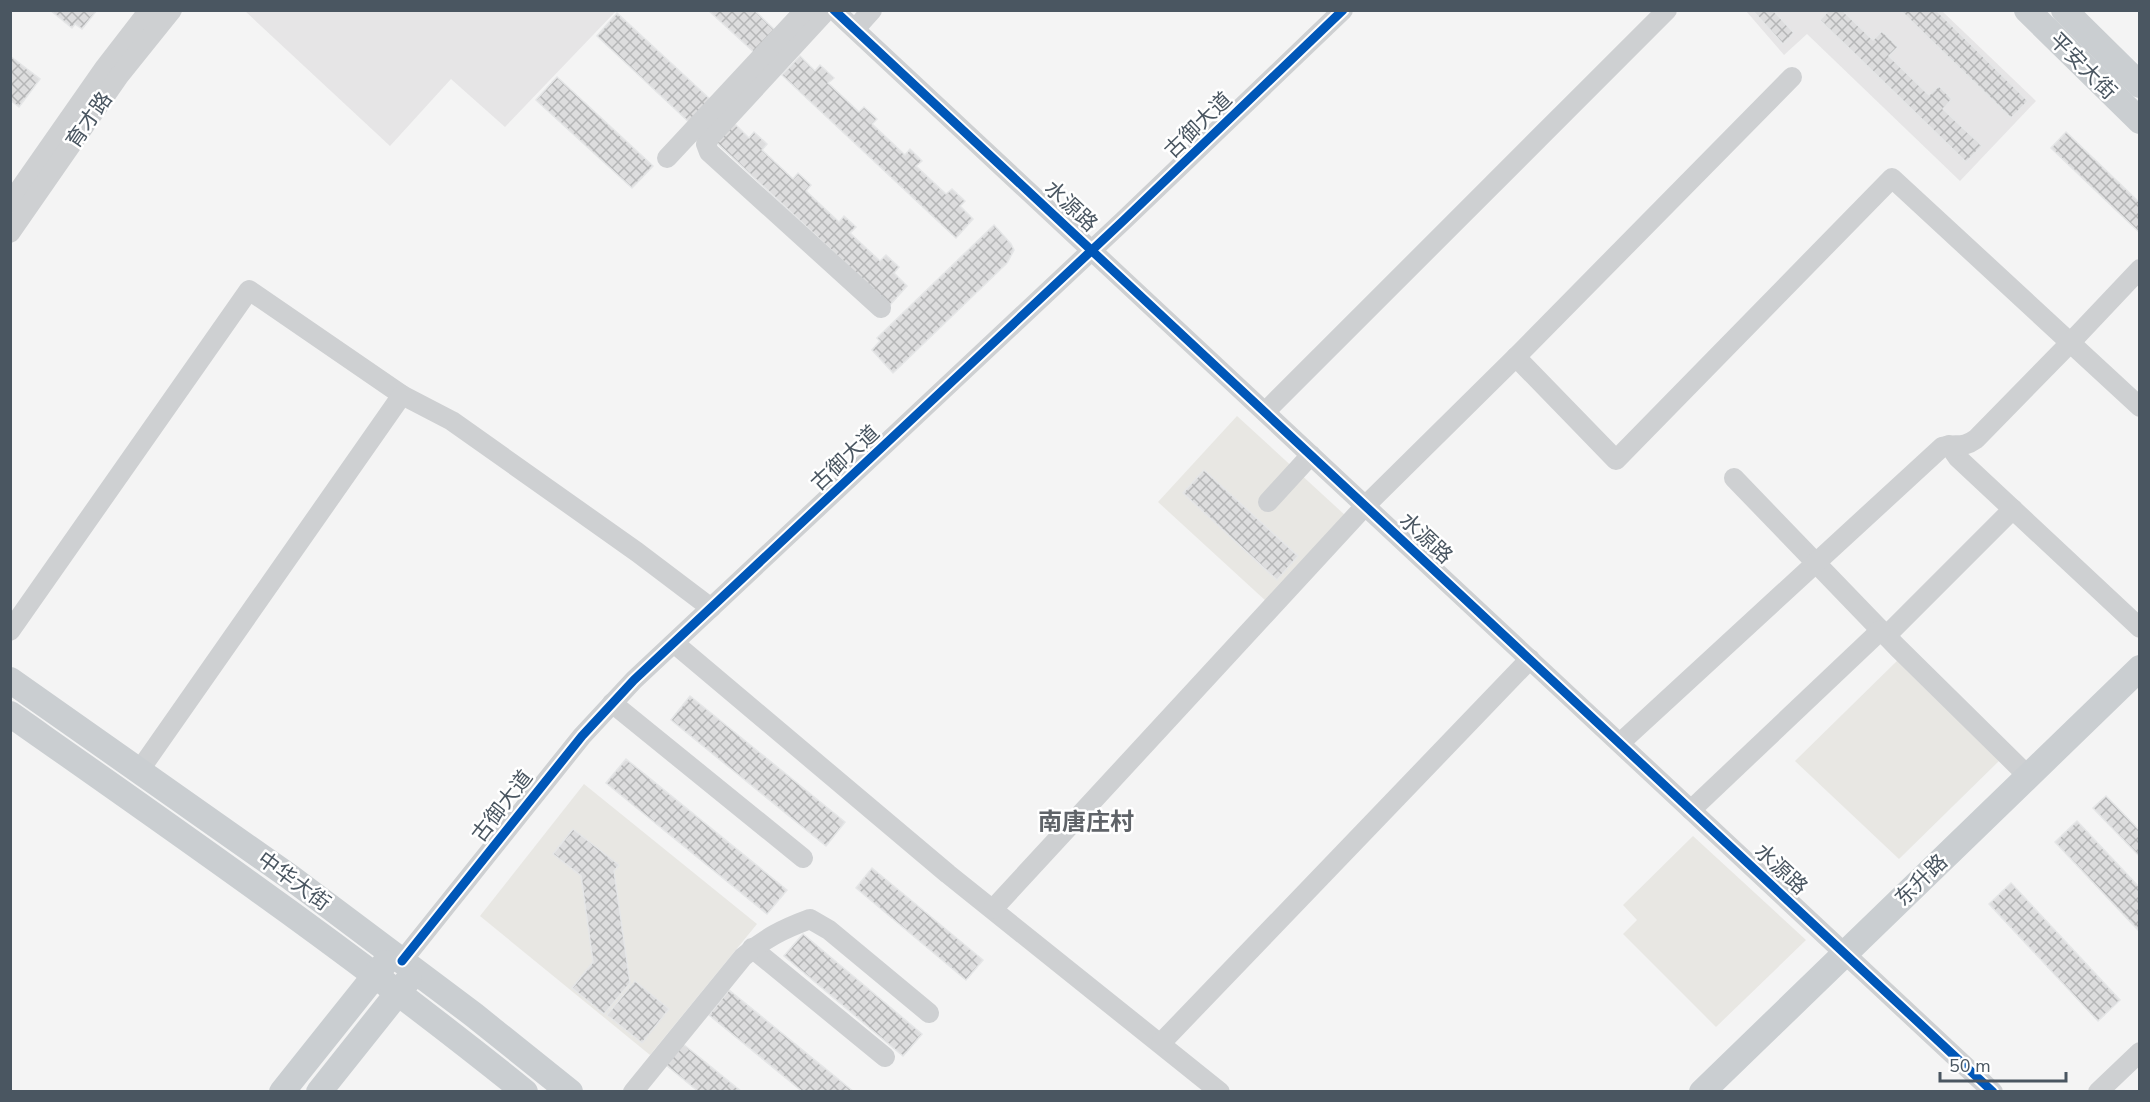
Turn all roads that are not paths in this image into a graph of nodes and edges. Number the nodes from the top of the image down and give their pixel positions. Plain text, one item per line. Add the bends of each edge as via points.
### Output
1 (149, 10) edge
2 (172, 10) edge
3 (805, 10) edge
4 (827, 10) edge
5 (834, 10) edge
6 (872, 10) edge
7 (1343, 10) edge
8 (1667, 10) edge
9 (2027, 10) edge
10 (2075, 14) edge
11 (855, 29) junction
12 (1791, 77) dead end
13 (2139, 85) edge
14 (2139, 121) edge
15 (667, 158) dead end
16 (10, 203) edge
17 (10, 233) edge
18 (1092, 251) junction
19 (2139, 269) edge
20 (881, 308) dead end
21 (2070, 343) junction
22 (1516, 357) junction
23 (402, 395) junction
24 (2139, 407) edge
25 (1265, 412) junction
26 (1949, 445) junction
27 (1311, 456) junction
28 (1734, 478) dead end
29 (1268, 502) dead end
30 (1365, 506) junction
31 (2013, 509) junction
32 (1816, 563) junction
33 (711, 608) junction
34 (2139, 628) edge
35 (10, 632) edge
36 (1883, 633) junction
37 (674, 643) junction
38 (1530, 659) junction
39 (2139, 668) edge
40 (10, 680) edge
41 (612, 703) junction
42 (10, 714) edge
43 (1620, 743) junction
44 (139, 771) junction
45 (2028, 776) junction
46 (1692, 810) junction
47 (803, 858) dead end
48 (993, 909) junction
49 (752, 948) junction
50 (1845, 953) junction
51 (403, 962) junction
52 (375, 975) junction
53 (398, 993) junction
54 (929, 1013) dead end
55 (1161, 1043) junction
56 (2139, 1052) edge
57 (885, 1057) dead end
58 (282, 1092) edge
59 (319, 1092) edge
60 (525, 1092) edge
61 (570, 1092) edge
62 (633, 1092) edge
63 (1220, 1092) edge
64 (1702, 1092) edge
65 (1993, 1092) edge
66 (2098, 1092) edge

1 - 16 street, 育才路
2 - 17 street, 育才路 via 125,68
3 - 15 street
4 - 20 street via 706,144 709,152
5 - 11 street, 水源路
6 - 11 street
7 - 18 street, 古御大道
8 - 25 street
9 - 14 main road, 平安大街
10 - 13 main road, 平安大街
11 - 18 street, 水源路
12 - 22 street
18 - 25 street, 水源路
18 - 33 street, 古御大道
19 - 21 street
21 - 22 street via 1892,178 1616,460
21 - 24 street
21 - 26 street via 1976,439 1966,446
22 - 30 street
23 - 33 street via 452,421
23 - 35 street via 249,290
23 - 44 street
25 - 27 street, 水源路
26 - 31 street
26 - 32 street via 1942,447
27 - 29 street
27 - 30 street, 水源路
28 - 32 street
30 - 38 street, 水源路
30 - 48 street
31 - 34 street
31 - 36 street
32 - 36 street
32 - 43 street
33 - 37 street, 古御大道
36 - 45 street
36 - 46 street
37 - 41 street, 古御大道
37 - 48 street
38 - 43 street, 水源路
38 - 55 street
39 - 45 main road, 东升路
40 - 44 main road, 中华大街
41 - 47 street
41 - 51 street, 古御大道 via 551,773
42 - 52 main road, 中华大街 via 274,899
43 - 46 street, 水源路
44 - 51 main road, 中华大街
45 - 50 main road, 东升路
46 - 50 street, 水源路
48 - 55 street
49 - 54 street via 778,931 810,919 829,930
49 - 57 street
49 - 62 street
50 - 64 main road, 东升路
50 - 65 street, 水源路
51 - 52 main road, 古御大道
51 - 53 main road, 古御大道
51 - 61 main road, 中华大街
52 - 53 main road, 中华大街
52 - 58 main road, 古御大道
53 - 59 main road, 古御大道
53 - 60 main road, 中华大街
55 - 63 street
56 - 66 street

